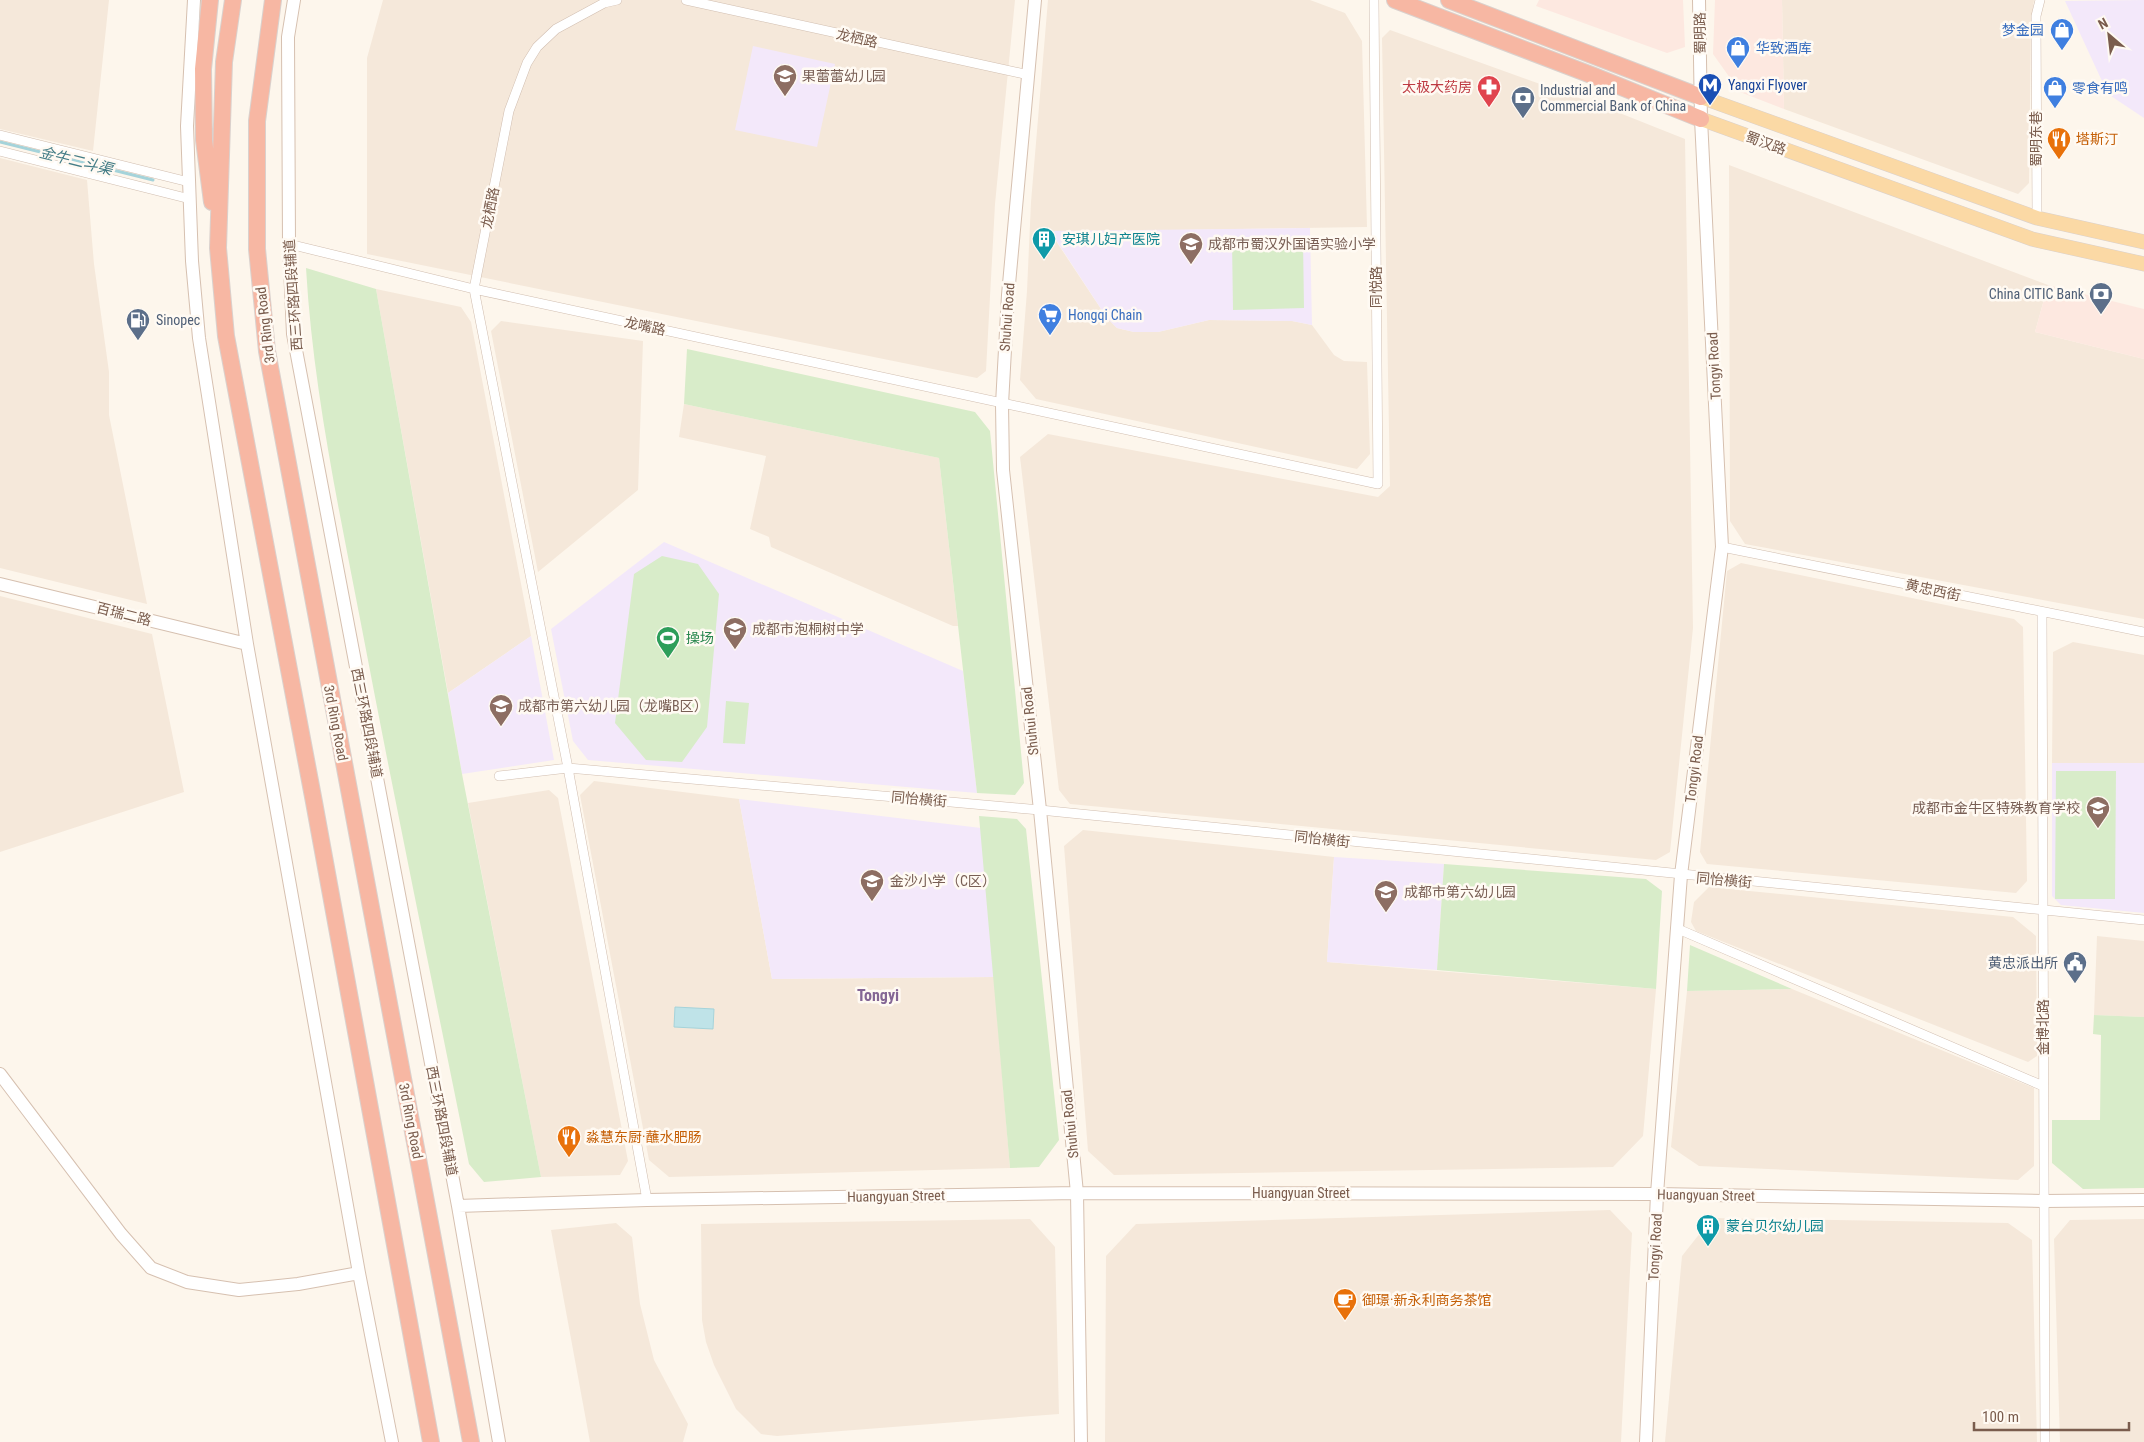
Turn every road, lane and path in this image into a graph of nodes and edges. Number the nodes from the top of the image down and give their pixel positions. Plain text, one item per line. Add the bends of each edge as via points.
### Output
1 (194, 0) edge
2 (210, 0) edge
3 (233, 0) edge
4 (273, 0) edge
5 (294, 0) edge
6 (617, 0) edge
7 (686, 0) edge
8 (1035, 0) edge
9 (1374, 0) edge
10 (1395, 0) edge
11 (1449, 0) edge
12 (1699, 0) edge
13 (2040, 0) edge
14 (1028, 75) junction
15 (1701, 97) junction
16 (1702, 119) junction
17 (0, 135) edge
18 (0, 151) edge
19 (189, 182) junction
20 (190, 199) junction
21 (2036, 218) junction
22 (2144, 242) edge
23 (289, 244) junction
24 (218, 248) junction
25 (2144, 264) edge
26 (474, 289) junction
27 (1002, 404) junction
28 (1378, 484) joint
29 (1722, 547) junction
30 (0, 584) edge
31 (2042, 612) junction
32 (2144, 632) edge
33 (247, 644) junction
34 (568, 768) junction
35 (499, 776) dead end
36 (1040, 810) junction
37 (1681, 875) junction
38 (2043, 910) junction
39 (2144, 920) edge
40 (1678, 929) junction
41 (0, 1074) edge
42 (2044, 1086) junction
43 (1077, 1193) junction
44 (1657, 1194) junction
45 (647, 1200) junction
46 (2144, 1200) edge
47 (2044, 1202) junction
48 (458, 1206) junction
49 (359, 1273) junction
50 (392, 1442) edge
51 (432, 1442) edge
52 (471, 1442) edge
53 (500, 1442) edge
54 (1081, 1442) edge
55 (1646, 1442) edge
56 (2046, 1442) edge

1 - 19 street via 187,126
2 - 24 highway via 203,69 204,140
3 - 24 highway via 224,62
4 - 52 highway, 3rd Ring Road via 257,120 257,249 267,351
5 - 23 street, 西三环路四段辅道 via 288,37
6 - 26 street, 龙栖路 via 556,29 537,47 526,64 509,111
7 - 14 street, 龙栖路
8 - 14 street, Shuhui Road
9 - 28 street, 同悦路
10 - 16 highway, 蜀汉路
11 - 15 highway, 蜀汉路
12 - 15 street, 蜀明路
13 - 21 street, 蜀明东巷 via 2036,16
14 - 27 street, Shuhui Road via 1008,295
15 - 16 street, Tongyi Road
15 - 21 main road, 蜀汉路
16 - 25 main road, 蜀汉路 via 2032,239
16 - 29 street, Tongyi Road
17 - 19 street
18 - 20 street
19 - 20 street
20 - 33 street via 199,338
21 - 22 main road, 蜀汉路
23 - 26 street, 龙嘴路
23 - 48 street, 西三环路四段辅道 via 294,334
24 - 51 highway via 226,336
26 - 27 street, 龙嘴路
26 - 34 street
27 - 28 street, 龙嘴路
27 - 36 street, Shuhui Road via 1003,470
29 - 31 street, 黄忠西街
29 - 37 street, Tongyi Road
30 - 33 street, 百瑞二路
31 - 32 street, 黄忠西街
31 - 38 street, 金博北路
33 - 49 street
34 - 35 street, 同怡横街
34 - 36 street, 同怡横街
34 - 45 street
36 - 37 street, 同怡横街
36 - 43 street, Shuhui Road
37 - 38 street, 同怡横街
37 - 40 street, Tongyi Road
38 - 39 street, 同怡横街
38 - 42 street, 金博北路
40 - 42 street
40 - 44 street, Tongyi Road
41 - 49 street via 121,1234 151,1268 187,1282 239,1290
42 - 47 street, 金博北路
43 - 44 street, Huangyuan Street
43 - 45 street, Huangyuan Street
43 - 54 street, Shuhui Road
44 - 47 street, Huangyuan Street
44 - 55 street, Tongyi Road
45 - 48 street, Huangyuan Street
46 - 47 street, Huangyuan Street
47 - 56 street, 金博北路
48 - 53 street, 西三环路四段辅道
49 - 50 street

